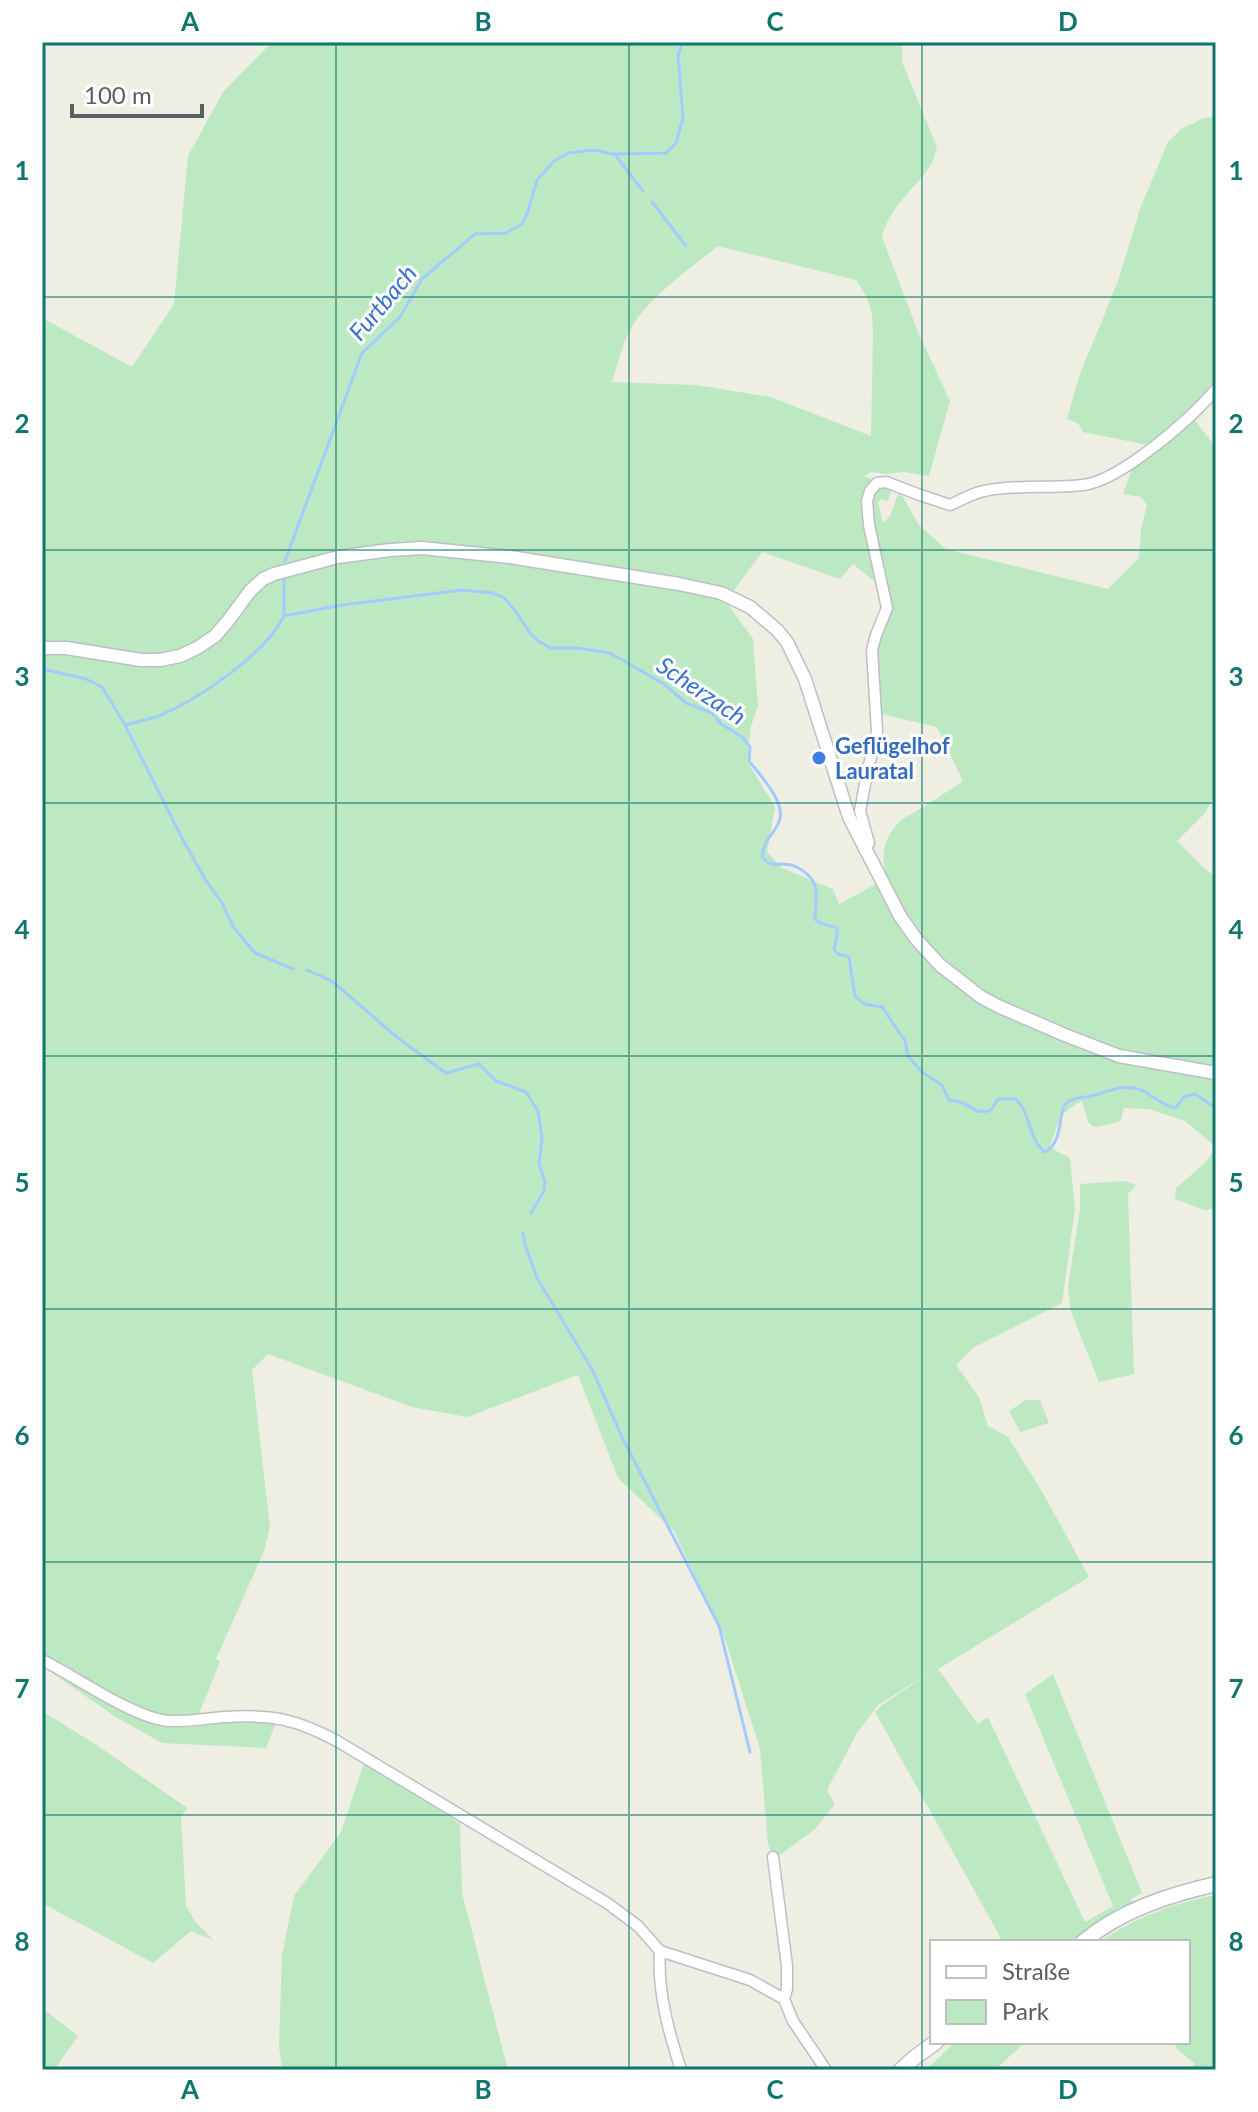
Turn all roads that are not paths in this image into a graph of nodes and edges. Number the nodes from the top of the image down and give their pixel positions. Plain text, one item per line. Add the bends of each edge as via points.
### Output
1 (1216, 389) edge
2 (42, 648) edge
3 (864, 849) junction
4 (1216, 1073) edge
5 (42, 1660) edge
6 (773, 1857) dead end
7 (1216, 1884) edge
8 (1086, 1940) edge
9 (660, 1951) junction
10 (784, 1999) junction
11 (933, 2044) edge
12 (681, 2070) edge
13 (826, 2070) edge
14 (901, 2070) edge

1 - 3 street via 1126,468 1086,485 982,491 950,505 886,482 870,491 869,525 887,608 872,650 877,731 860,811 869,843
2 - 3 street via 141,660 180,656 215,636 263,579 338,557 390,550 510,557 721,593 767,621 796,658
3 - 4 street via 917,940 981,997 1119,1056
5 - 9 street via 152,1717 169,1721 261,1716 313,1728 607,1903
6 - 10 street via 787,1966
7 - 8 main road via 1140,1907
9 - 10 street via 750,1980
9 - 12 street via 665,2009
10 - 13 street
11 - 14 main road

